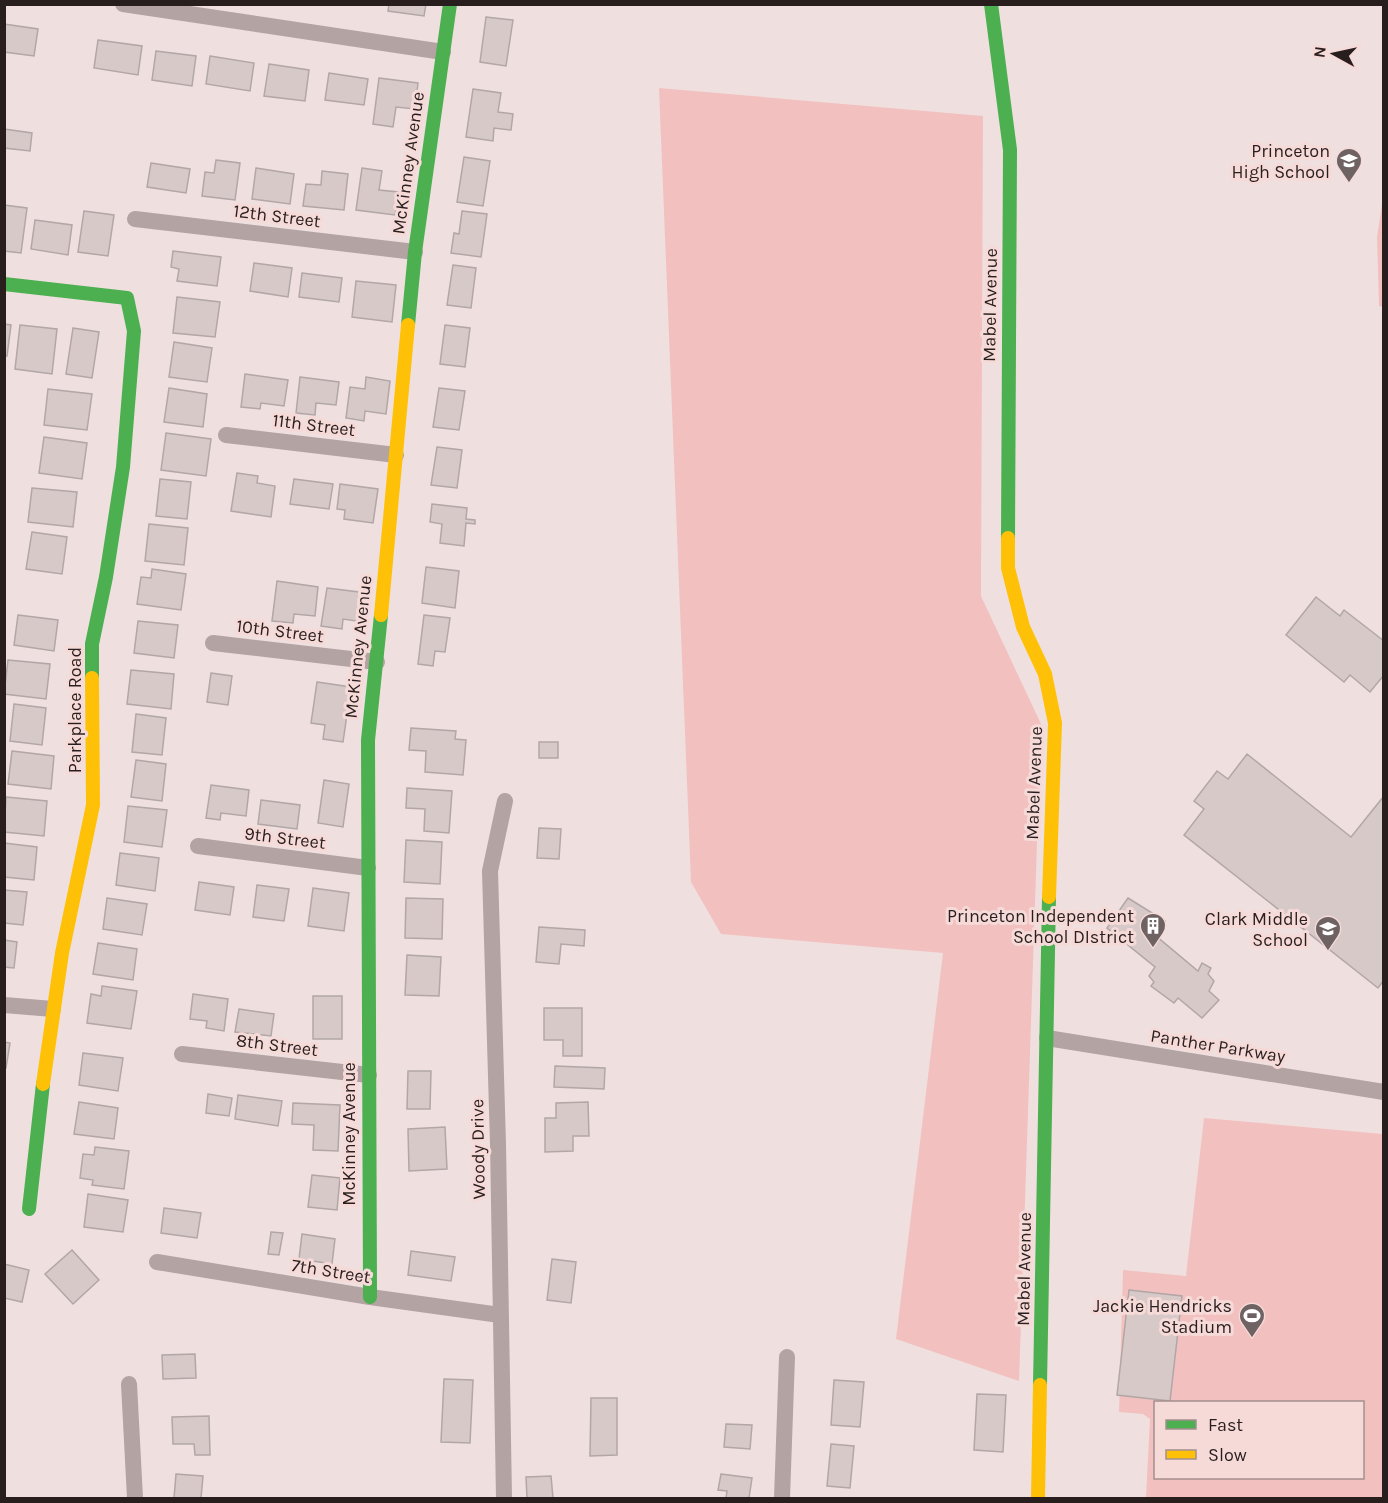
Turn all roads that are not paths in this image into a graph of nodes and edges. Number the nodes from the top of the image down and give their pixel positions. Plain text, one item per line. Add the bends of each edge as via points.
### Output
1 (123, 4) edge
2 (450, 4) edge
3 (991, 4) edge
4 (443, 52) junction
5 (135, 219) dead end
6 (415, 252) junction
7 (4, 284) edge
8 (226, 435) dead end
9 (396, 455) junction
10 (213, 643) dead end
11 (377, 662) junction
12 (506, 801) dead end
13 (198, 846) dead end
14 (368, 868) junction
15 (4, 1005) edge
16 (54, 1009) junction
17 (1047, 1038) junction
18 (182, 1054) dead end
19 (369, 1075) junction
20 (1383, 1092) edge
21 (29, 1209) dead end
22 (157, 1262) dead end
23 (370, 1297) junction
24 (500, 1315) junction
25 (787, 1357) dead end
26 (129, 1384) dead end
27 (135, 1498) edge
28 (504, 1498) edge
29 (782, 1498) edge
30 (1038, 1498) edge

1 - 4 street
2 - 4 street, McKinney Avenue
3 - 17 street, Mabel Avenue via 1010,150 1008,568 1023,627 1045,674 1055,723
4 - 6 street, McKinney Avenue
5 - 6 street, 12th Street
6 - 9 street, McKinney Avenue
7 - 16 street, Parkplace Road via 127,298 134,331 123,467 92,644 93,805
8 - 9 street, 11th Street
9 - 11 street, McKinney Avenue
10 - 11 street, 10th Street
11 - 14 street, McKinney Avenue via 368,740
12 - 24 street, Woody Drive via 490,872
13 - 14 street, 9th Street
14 - 19 street, McKinney Avenue
15 - 16 street
16 - 21 street, Parkplace Road
17 - 20 street, Panther Parkway
17 - 30 street, Mabel Avenue
18 - 19 street, 8th Street
19 - 23 street, McKinney Avenue
22 - 23 street, 7th Street
23 - 24 street, 7th Street
24 - 28 street, Woody Drive
25 - 29 street
26 - 27 street

